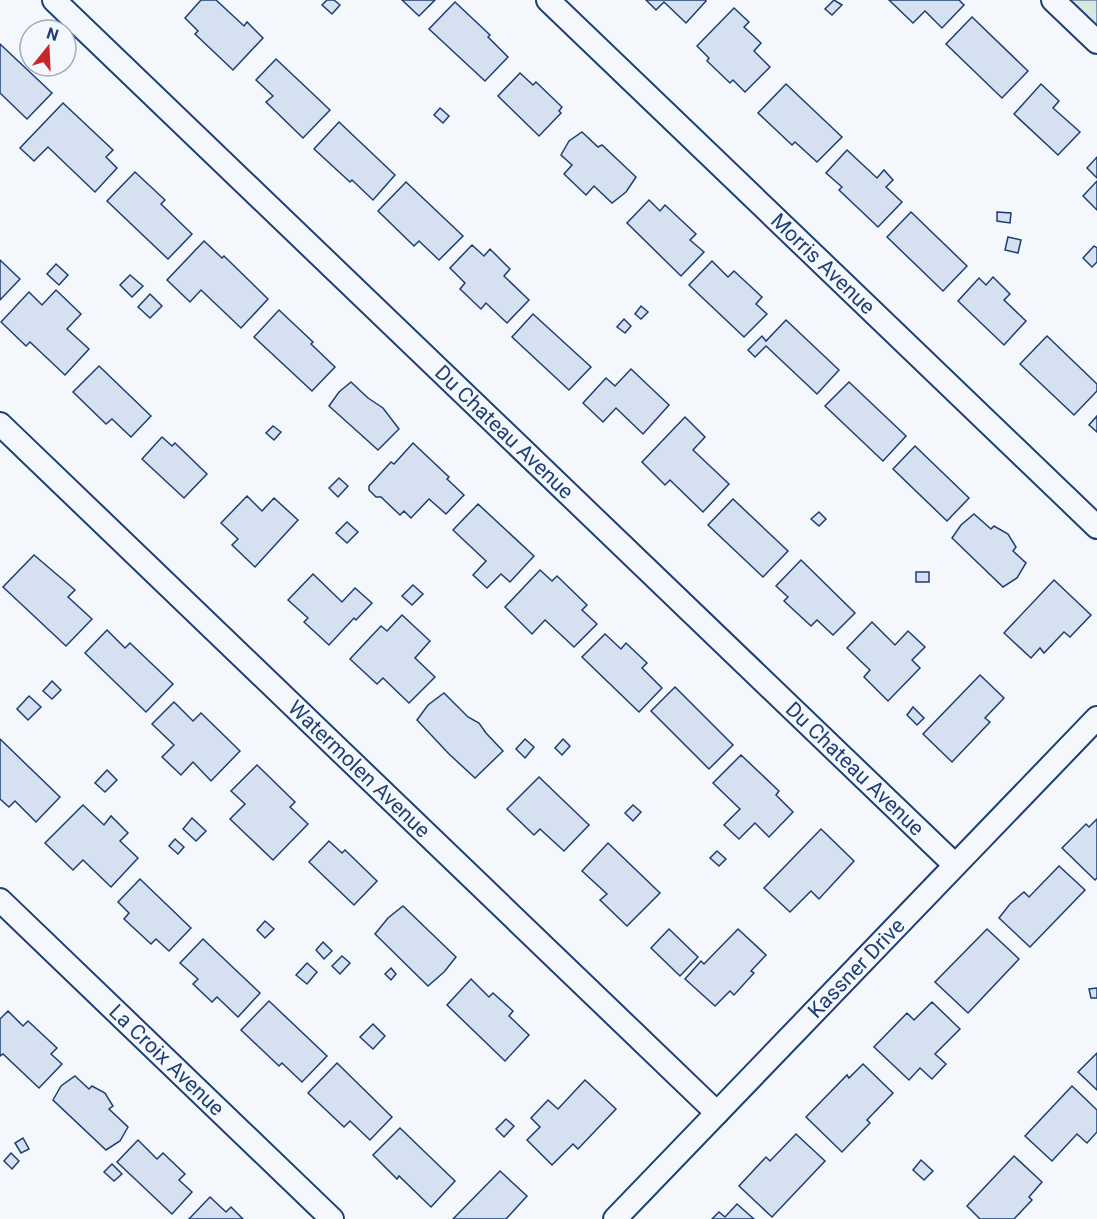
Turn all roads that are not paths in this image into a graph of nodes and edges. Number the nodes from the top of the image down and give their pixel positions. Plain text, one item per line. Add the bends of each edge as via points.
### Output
1 (54, 0) edge
2 (548, 0) edge
3 (1053, 0) edge
4 (1097, 42) edge
5 (0, 424) edge
6 (1097, 527) edge
7 (1097, 718) edge
8 (955, 866) junction
9 (0, 900) edge
10 (717, 1113) junction
11 (332, 1219) edge
12 (615, 1219) edge

1 - 8 street, Du Chateau Avenue
2 - 6 street, Morris Avenue
3 - 4 street
5 - 10 street, Watermolen Avenue
7 - 8 street, Kassner Drive
8 - 10 street, Kassner Drive
9 - 11 street, La Croix Avenue
10 - 12 street, Kassner Drive

